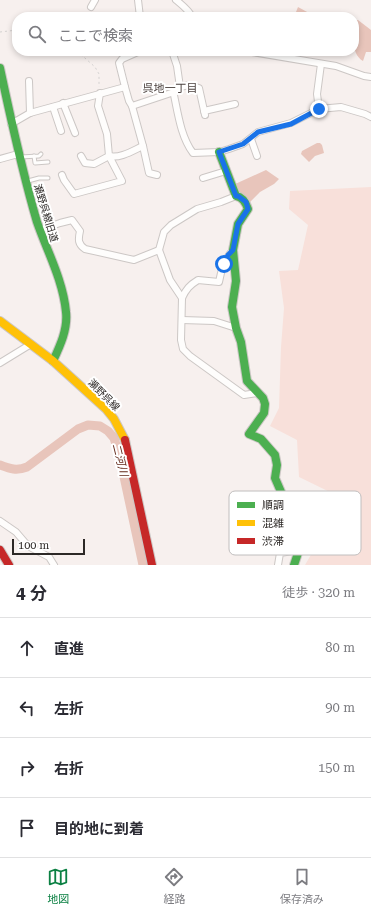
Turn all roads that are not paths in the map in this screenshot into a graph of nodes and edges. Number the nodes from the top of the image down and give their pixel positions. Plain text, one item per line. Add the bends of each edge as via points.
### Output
1 (95, 0) edge
2 (138, 0) edge
3 (176, 0) edge
4 (91, 6) dead end
5 (139, 12) edge
6 (189, 12) edge
7 (129, 56) edge
8 (174, 56) edge
9 (275, 56) edge
10 (321, 64) junction
11 (0, 68) edge
12 (371, 77) edge
13 (1, 79) edge
14 (29, 81) dead end
15 (125, 87) junction
16 (180, 87) junction
17 (174, 92) junction
18 (100, 93) junction
19 (63, 103) junction
20 (235, 104) dead end
21 (132, 106) junction
22 (53, 107) junction
23 (319, 109) junction
24 (30, 113) junction
25 (371, 117) edge
26 (11, 124) junction
27 (61, 131) dead end
28 (75, 133) dead end
29 (250, 139) junction
30 (143, 146) junction
31 (219, 152) junction
32 (41, 154) dead end
33 (18, 155) junction
34 (34, 156) junction
35 (81, 156) dead end
36 (109, 156) junction
37 (257, 156) dead end
38 (0, 159) edge
39 (48, 162) dead end
40 (226, 171) junction
41 (62, 175) dead end
42 (157, 175) dead end
43 (48, 178) dead end
44 (203, 178) dead end
45 (26, 181) junction
46 (236, 196) junction
47 (40, 230) junction
48 (159, 250) junction
49 (233, 250) junction
50 (182, 298) junction
51 (182, 320) junction
52 (0, 321) edge
53 (236, 328) junction
54 (31, 344) junction
55 (53, 361) junction
56 (0, 363) edge
57 (257, 393) junction
58 (280, 491) edge
59 (0, 521) edge
60 (0, 550) edge
61 (280, 555) edge
62 (297, 555) edge
63 (9, 565) edge
64 (54, 565) edge
65 (152, 565) edge
66 (278, 565) edge
67 (294, 565) edge

1 - 4 street
2 - 5 street
3 - 6 street
7 - 15 street via 120,63
8 - 16 street
9 - 10 street
10 - 12 street
10 - 23 street via 317,94
11 - 13 street, 瀬野呉線旧道
13 - 26 street, 瀬野呉線旧道
14 - 24 street
15 - 18 street
15 - 21 street
16 - 17 street
16 - 20 street via 189,85 199,88 204,113
17 - 21 street
17 - 31 street via 179,118 190,149 198,154
18 - 19 street
18 - 36 street via 98,106 107,134
19 - 22 street
19 - 28 street
21 - 30 street
22 - 24 street
22 - 27 street
23 - 25 street via 341,106
23 - 29 street via 291,124 258,132
24 - 26 street
26 - 33 street, 瀬野呉線旧道
29 - 31 street
29 - 37 street
30 - 36 street via 114,158
30 - 42 street via 149,173
31 - 40 street
32 - 34 lane
33 - 34 lane
33 - 38 street
33 - 45 street, 瀬野呉線旧道
34 - 39 lane via 35,163
35 - 36 street via 85,164 94,164
36 - 41 street via 122,181 74,194
40 - 44 street
40 - 46 street
43 - 45 lane
45 - 47 street, 瀬野呉線旧道
46 - 48 street via 197,209 171,225 164,232
46 - 49 street via 246,202 248,209 238,224
47 - 48 street via 72,220 80,231 80,245 85,249 134,260
47 - 55 street, 瀬野呉線旧道 via 64,297 66,311 62,340
48 - 50 street via 170,280
49 - 50 street via 226,259 219,282 198,280 189,286
49 - 53 street via 236,281 232,307
50 - 51 street
51 - 53 street via 214,321
51 - 57 street via 181,340 190,356 244,395
52 - 54 street, 瀬野呉線
53 - 57 street via 241,342 246,381
54 - 55 street, 瀬野呉線
54 - 56 street
55 - 65 street, 瀬野呉線 via 106,409 121,430
57 - 58 street via 263,398 264,413 249,434 261,439 275,456
59 - 64 street via 16,532 28,546 49,557
60 - 63 street
61 - 66 street
62 - 67 street

